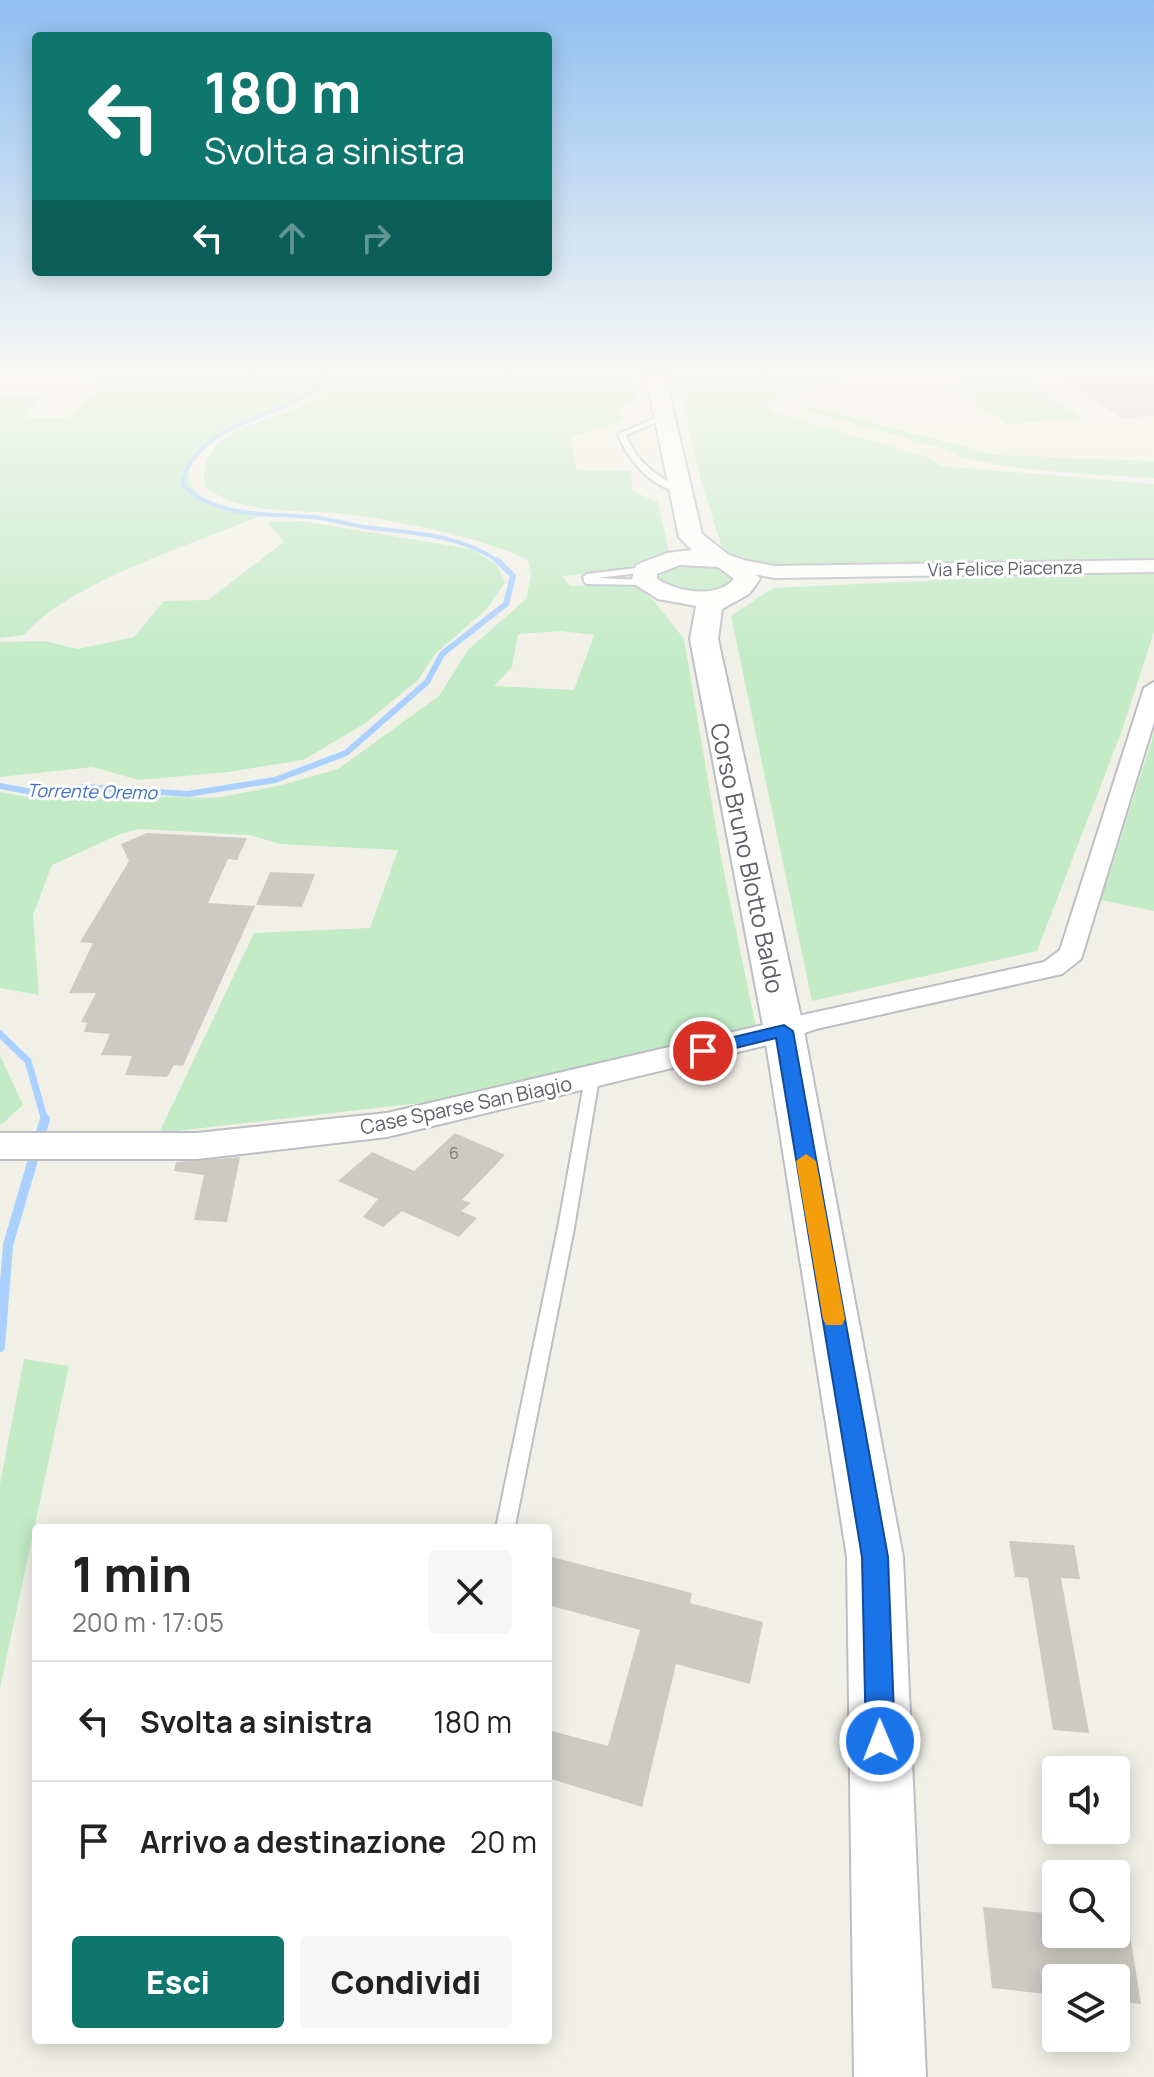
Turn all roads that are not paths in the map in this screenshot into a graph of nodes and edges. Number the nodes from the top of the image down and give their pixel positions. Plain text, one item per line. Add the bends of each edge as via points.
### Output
1 (651, 473) edge
2 (675, 473) edge
3 (679, 490) junction
4 (691, 537) junction
5 (676, 558) junction
6 (1154, 566) edge
7 (733, 570) junction
8 (645, 576) junction
9 (675, 597) junction
10 (720, 597) junction
11 (704, 639) junction
12 (1154, 688) edge
13 (784, 1031) junction
14 (592, 1078) junction
15 (0, 1146) edge
16 (505, 1524) edge
17 (890, 2077) edge

1 - 3 lane
2 - 3 main road
3 - 4 main road
4 - 5 main road
4 - 7 main road
5 - 7 main road
5 - 8 main road
6 - 7 street, Via Felice Piacenza
7 - 10 main road
8 - 8 lane via 587,577 588,581
8 - 9 main road
9 - 10 main road
9 - 11 main road, Corso Bruno Blotto Baldo
10 - 11 main road, Corso Bruno Blotto Baldo via 709,607
11 - 13 main road, Corso Bruno Blotto Baldo
12 - 13 street via 1072,953 1053,968
13 - 14 street, Case Sparse San Biagio
13 - 17 main road, Corso Bruno Blotto Baldo via 875,1557
14 - 15 street, Case Sparse San Biagio via 387,1125 197,1146
14 - 16 lane

